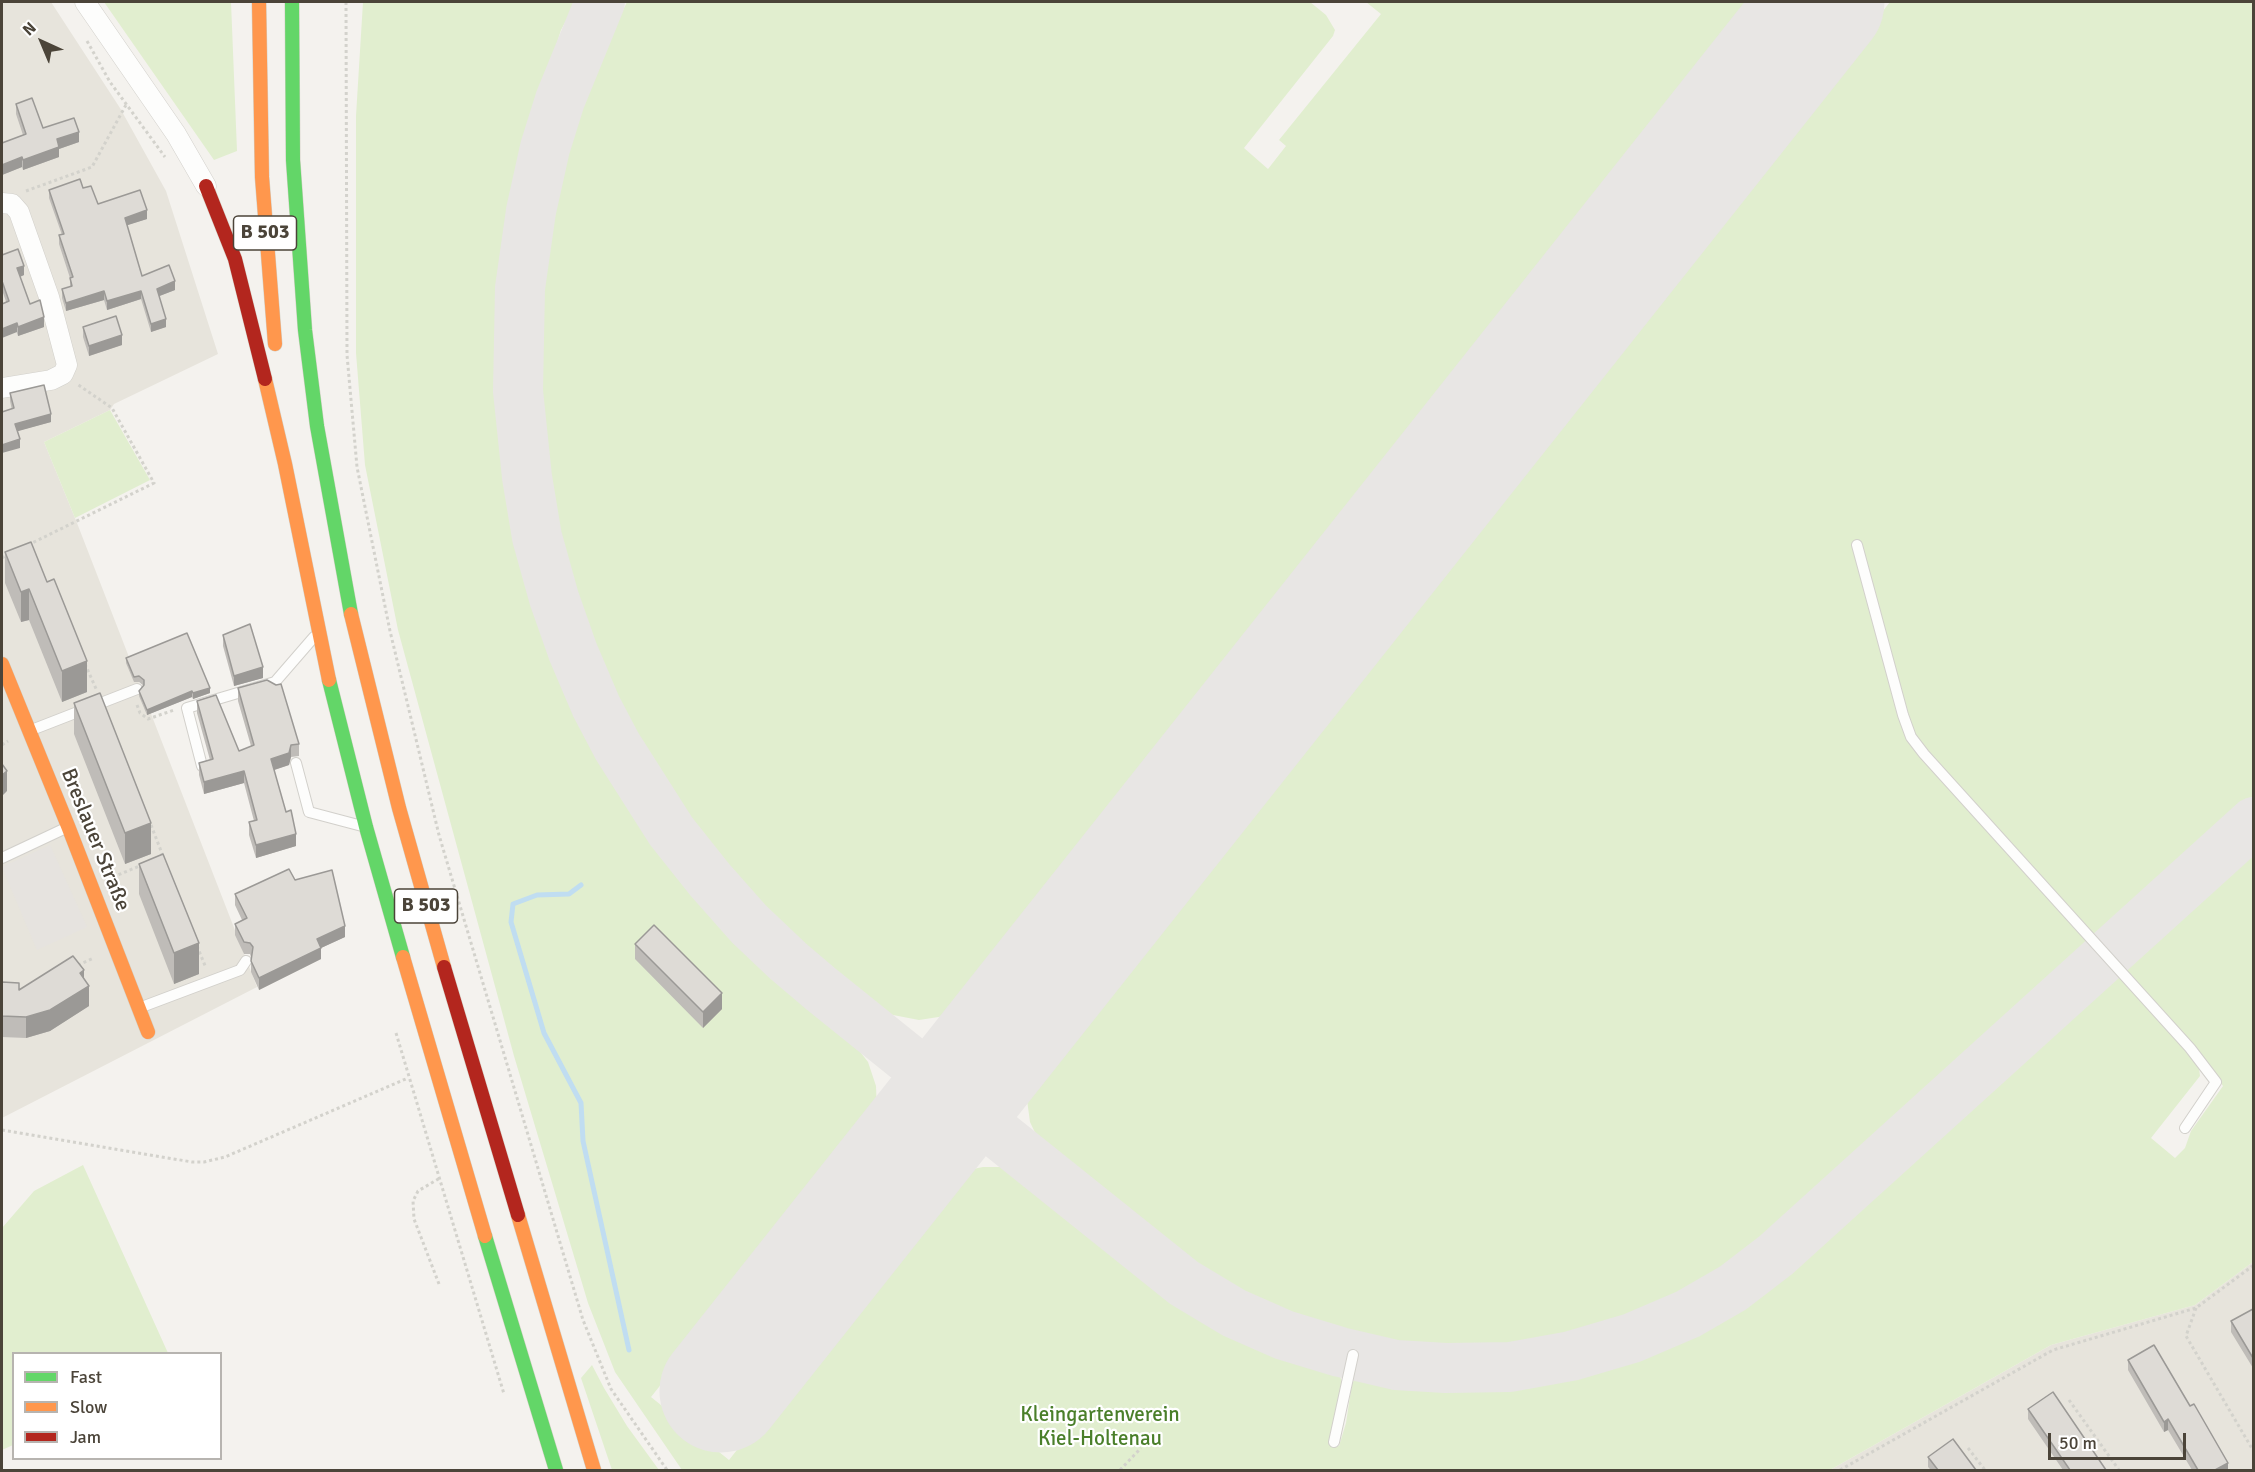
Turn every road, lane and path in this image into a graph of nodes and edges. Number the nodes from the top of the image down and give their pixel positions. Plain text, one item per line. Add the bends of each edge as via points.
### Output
1 (85, 2) edge
2 (259, 2) edge
3 (292, 2) edge
4 (346, 2) edge
5 (127, 103) dead end
6 (206, 186) joint
7 (7, 203) edge
8 (63, 374) junction
9 (2, 388) edge
10 (285, 464) junction
11 (1857, 545) dead end
12 (20, 549) edge
13 (12, 553) edge
14 (2, 556) edge
15 (319, 632) junction
16 (2, 664) edge
17 (76, 664) edge
18 (134, 691) joint
19 (102, 703) junction
20 (187, 708) junction
21 (29, 731) junction
22 (296, 763) dead end
23 (202, 766) edge
24 (150, 823) edge
25 (68, 826) junction
26 (366, 827) junction
27 (153, 829) junction
28 (143, 833) edge
29 (2, 858) edge
30 (157, 859) edge
31 (148, 862) edge
32 (113, 877) dead end
33 (194, 937) edge
34 (197, 946) junction
35 (115, 948) junction
36 (189, 948) edge
37 (246, 961) dead end
38 (72, 967) edge
39 (212, 981) junction
40 (139, 1008) junction
41 (148, 1032) dead end
42 (408, 1078) dead end
43 (2185, 1128) dead end
44 (2, 1130) edge
45 (465, 1171) junction
46 (2253, 1264) edge
47 (440, 1284) dead end
48 (2196, 1308) junction
49 (1353, 1355) dead end
50 (2069, 1400) dead end
51 (1334, 1442) dead end
52 (1141, 1448) dead end
53 (1968, 1448) dead end
54 (2253, 1452) edge
55 (556, 1470) edge
56 (594, 1470) edge
57 (667, 1470) edge
58 (1120, 1470) edge
59 (1840, 1470) edge
60 (1985, 1470) edge
61 (2118, 1470) edge

1 - 6 street via 176,134
2 - 10 main road, B 503 via 262,177
3 - 56 main road, B 503 via 293,160 305,330 321,448 357,644 427,909
4 - 57 path via 347,355 357,467 390,631 439,835 583,1320 611,1389
5 - 7 path via 92,167 28,190
6 - 10 main road via 238,268
7 - 8 street via 19,212 49,297 67,365
8 - 9 street via 51,380
8 - 12 path via 112,408 154,483
10 - 15 main road, B 503
11 - 43 lane via 1911,737 2190,1048 2216,1082
13 - 14 path
15 - 20 lane via 276,686
15 - 26 main road, B 503
16 - 21 main road, Breslauer Straße
17 - 19 path via 84,661
18 - 19 lane
18 - 20 path via 140,713 148,719
19 - 21 lane
20 - 23 lane
21 - 25 main road, Breslauer Straße
22 - 26 lane via 309,812
24 - 27 path
25 - 29 lane
25 - 35 main road, Breslauer Straße
26 - 45 main road, B 503
27 - 28 path
27 - 30 path via 163,856
31 - 32 path
33 - 34 path
34 - 36 path
34 - 39 path
35 - 38 path
35 - 40 main road, Breslauer Straße
37 - 39 lane via 240,970
39 - 40 lane
40 - 41 main road, Breslauer Straße
42 - 44 path via 225,1157 204,1162
45 - 47 path via 429,1183 413,1201 414,1219
45 - 55 main road, B 503
46 - 48 path
48 - 54 path via 2186,1336
48 - 59 path via 2053,1350
49 - 51 lane
50 - 61 path
52 - 58 path
53 - 60 path

